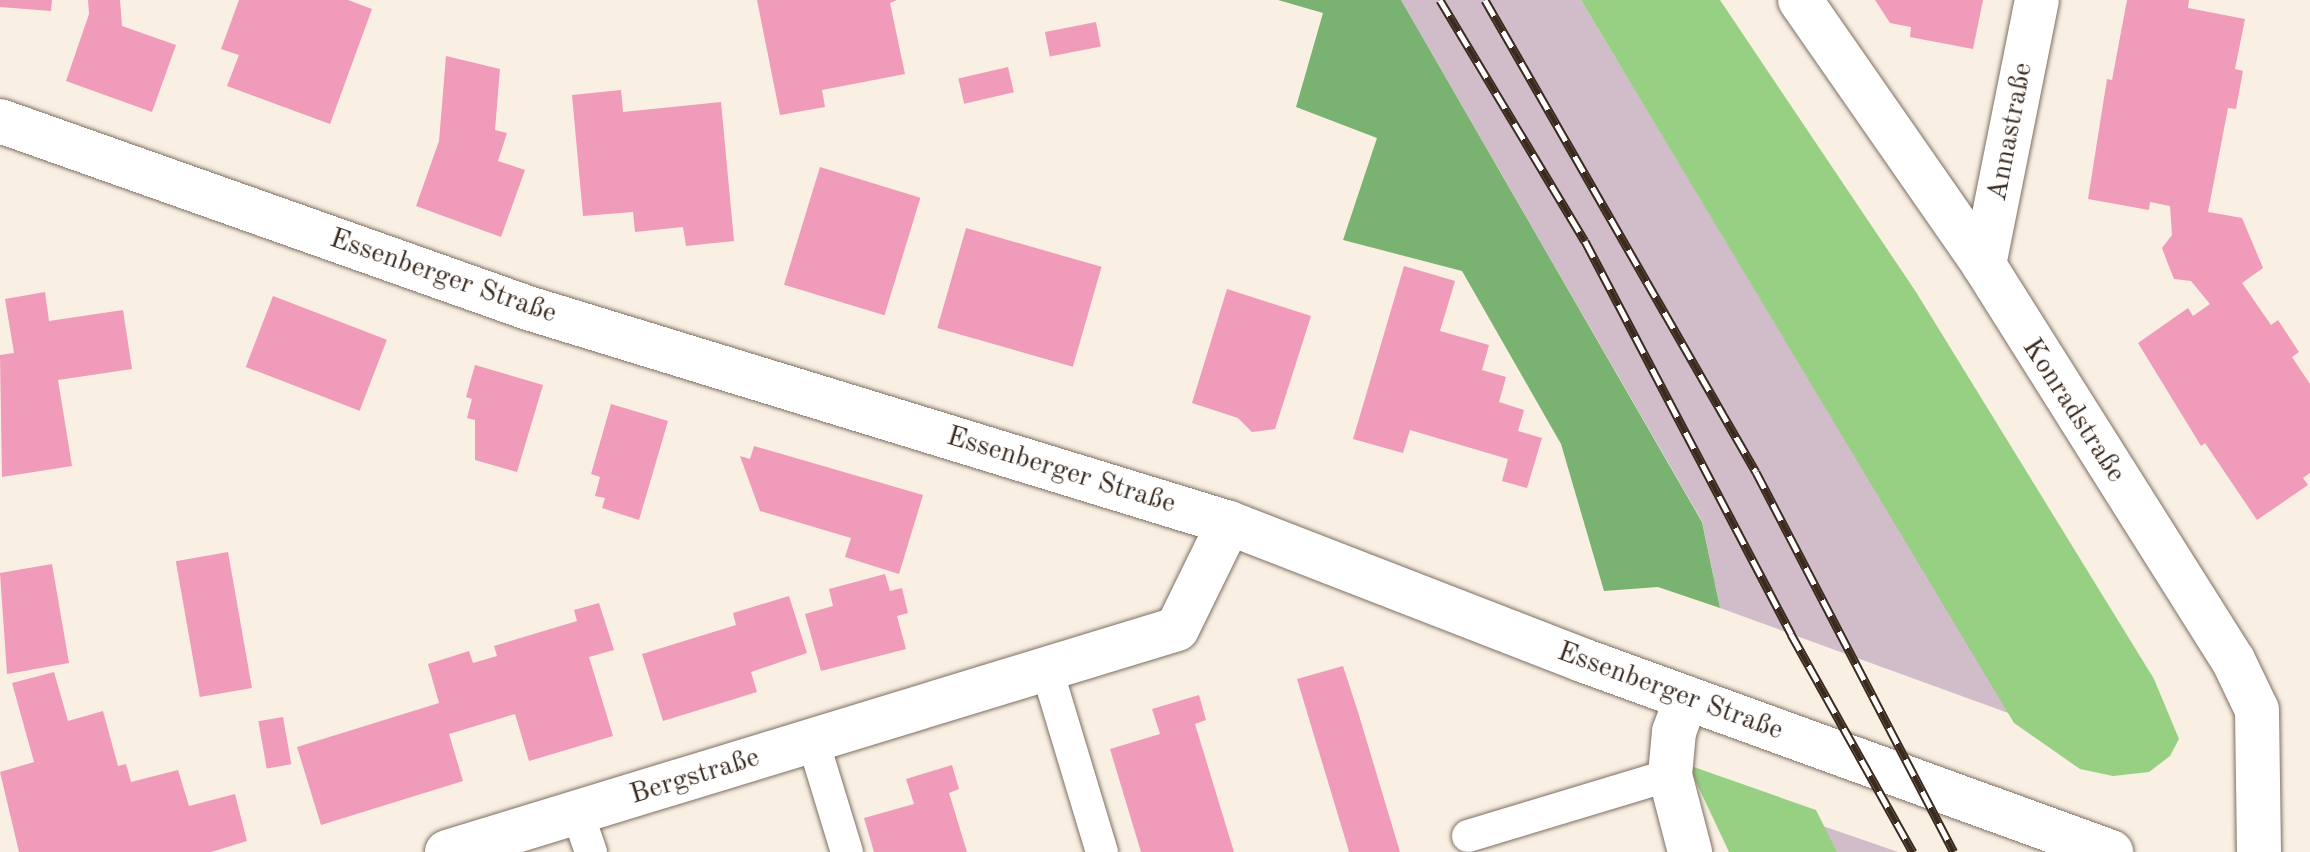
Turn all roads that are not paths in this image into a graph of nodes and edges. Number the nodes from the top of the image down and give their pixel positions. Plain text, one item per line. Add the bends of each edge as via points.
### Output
1 (1800, 0) edge
2 (2037, 0) edge
3 (0, 121) edge
4 (1984, 265) junction
5 (1229, 523) junction
6 (1047, 670) junction
7 (1686, 699) junction
8 (813, 741) junction
9 (1670, 775) junction
10 (584, 832) edge
11 (1468, 836) dead end
12 (447, 852) edge
13 (847, 852) edge
14 (1102, 852) edge
15 (1690, 852) edge
16 (2111, 852) edge
17 (2259, 852) edge

1 - 4 street, Konradstraße
2 - 4 street, Annastraße
3 - 5 street, Essenberger Straße via 528,308
4 - 17 street, Konradstraße via 2257,710
5 - 6 street, Bergstraße via 1177,629
5 - 7 street, Essenberger Straße
6 - 8 street, Bergstraße
6 - 14 lane
7 - 9 street via 1674,732
7 - 16 street, Essenberger Straße
8 - 10 street, Bergstraße
8 - 13 lane
9 - 11 lane
9 - 15 street
10 - 12 street, Bergstraße

